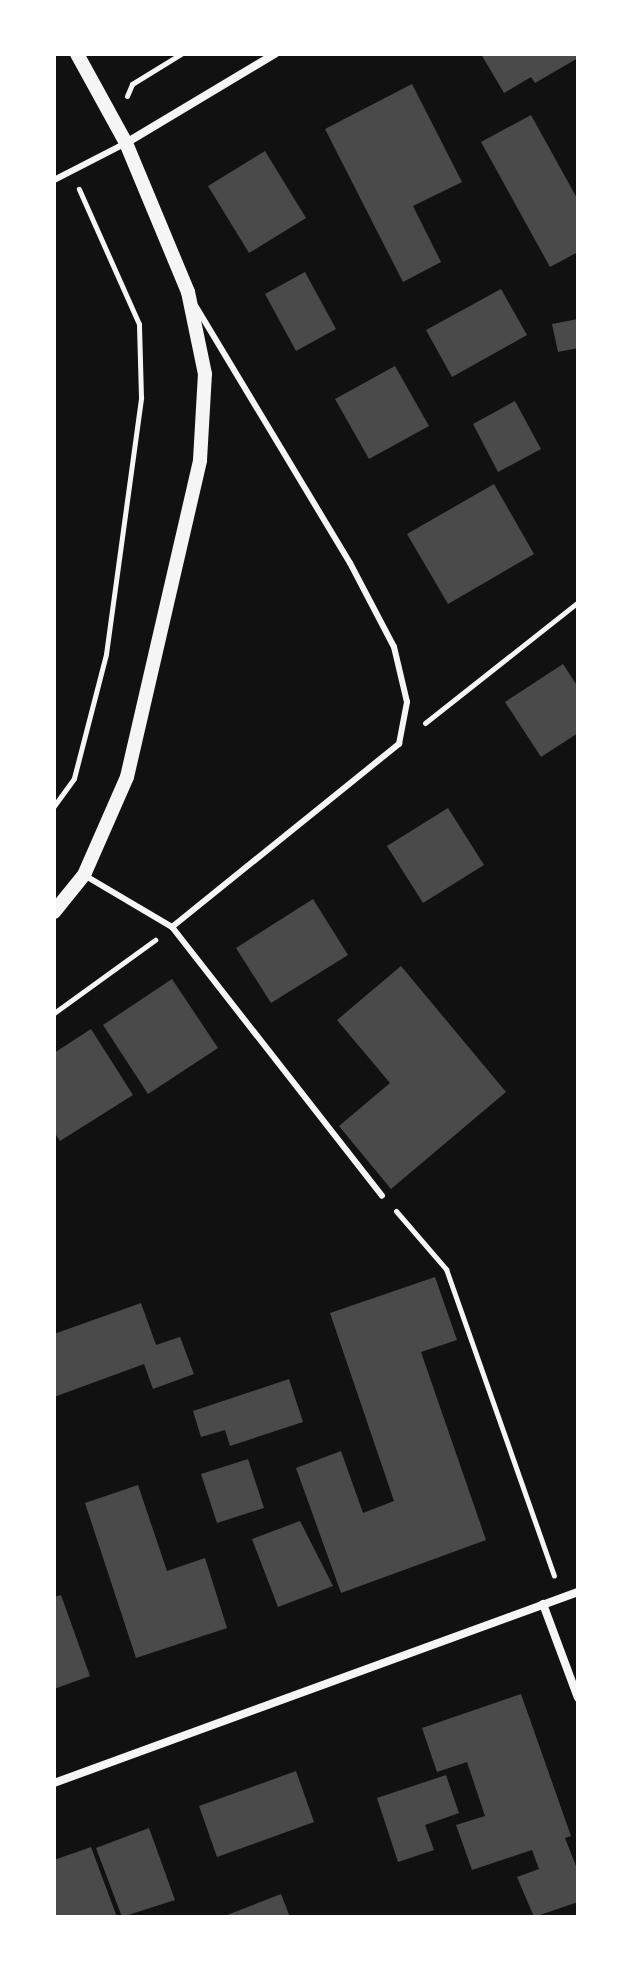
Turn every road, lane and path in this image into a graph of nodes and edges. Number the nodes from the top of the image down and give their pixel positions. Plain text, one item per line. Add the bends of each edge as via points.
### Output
1 (77, 54) edge
2 (275, 54) edge
3 (126, 143) junction
4 (71, 171) junction
5 (54, 180) edge
6 (188, 292) junction
7 (578, 602) edge
8 (399, 744) junction
9 (54, 806) edge
10 (84, 875) junction
11 (54, 912) edge
12 (172, 927) junction
13 (54, 1013) edge
14 (382, 1196) joint
15 (578, 1592) edge
16 (561, 1597) junction
17 (543, 1604) junction
18 (578, 1698) edge
19 (54, 1783) edge

1 - 3 street
2 - 3 street
3 - 4 lane
3 - 6 street
4 - 5 lane
4 - 9 path via 139,324 141,397 106,654 74,778
6 - 8 lane via 350,563 394,647 407,702
6 - 10 street via 205,374 200,460 127,777
7 - 8 path
8 - 12 lane
10 - 11 street
10 - 12 lane
12 - 13 path
12 - 14 lane
14 - 16 path via 446,1269
15 - 16 street
16 - 17 street
17 - 18 street
17 - 19 street

